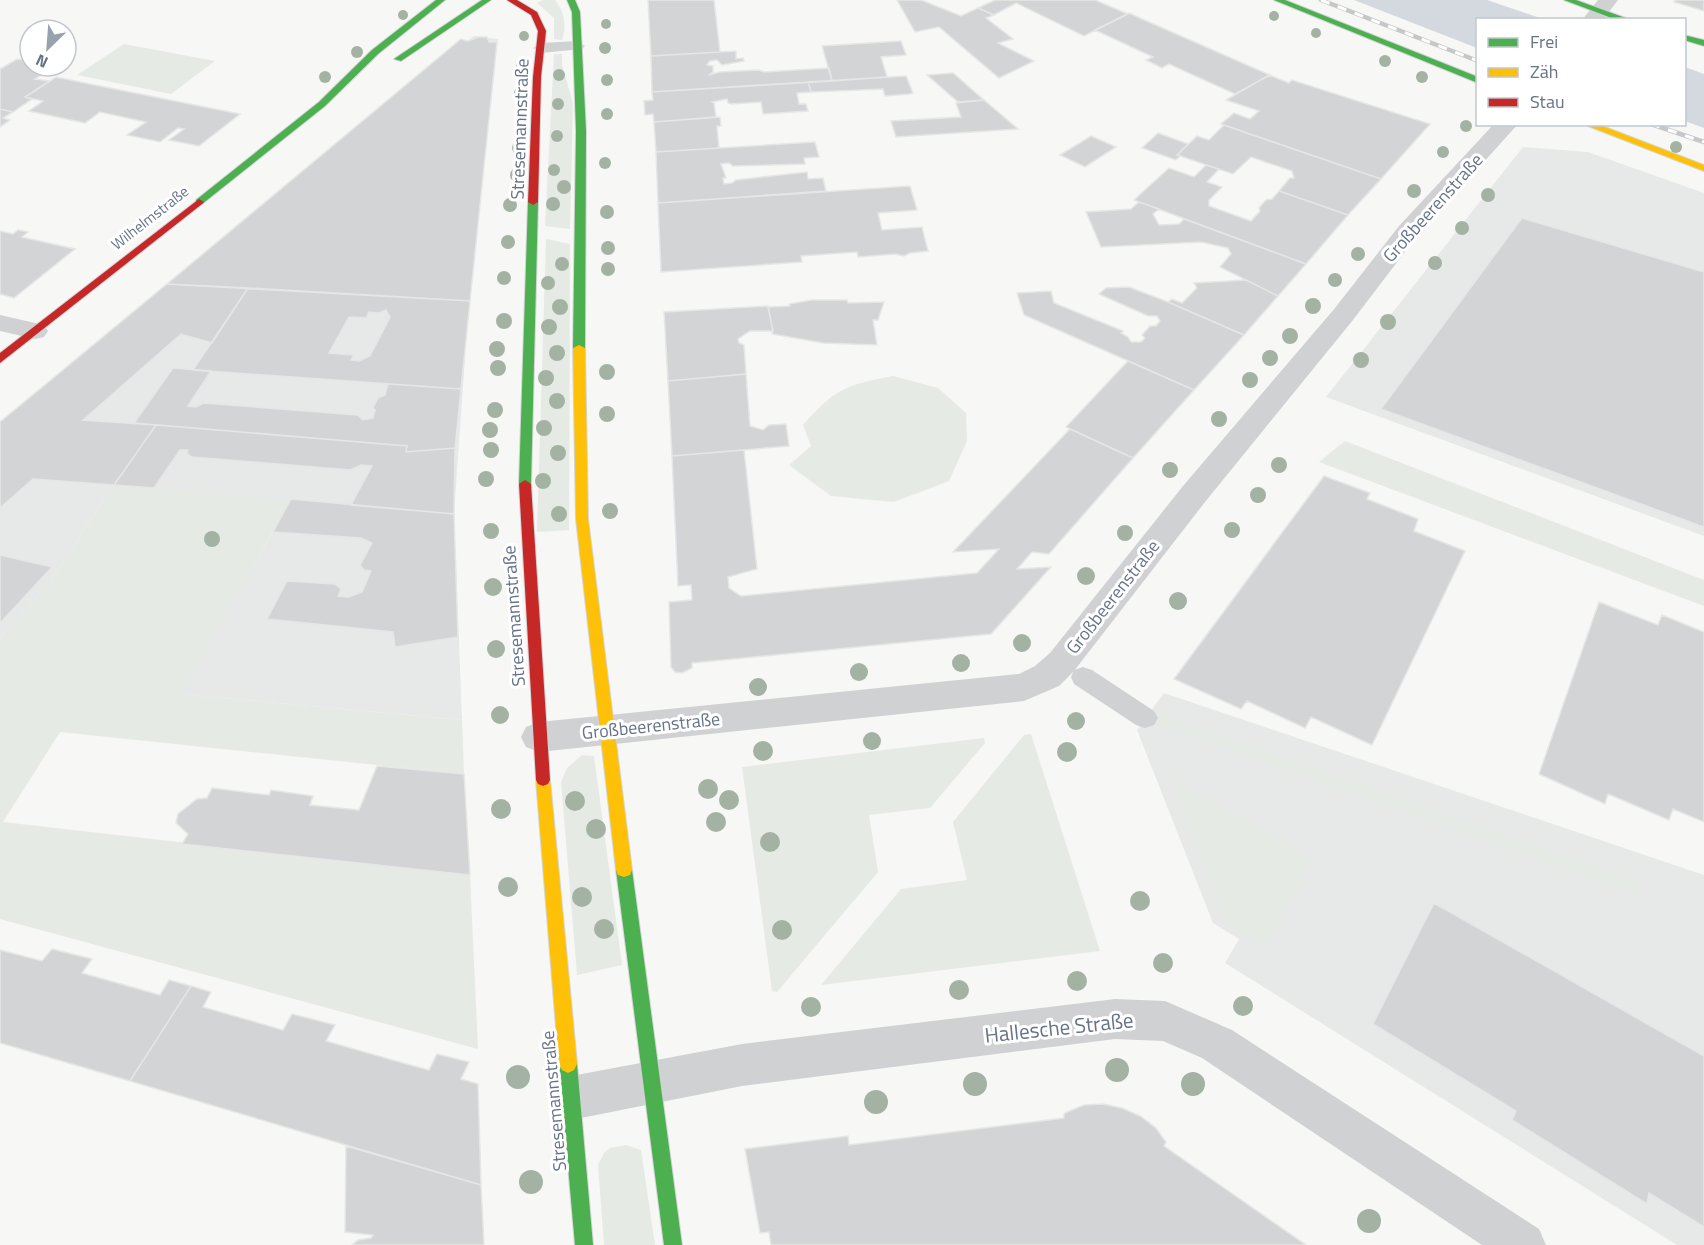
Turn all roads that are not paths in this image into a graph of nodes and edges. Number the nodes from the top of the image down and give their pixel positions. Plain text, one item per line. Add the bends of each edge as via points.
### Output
1 (441, 0) edge
2 (487, 0) edge
3 (511, 0) edge
4 (571, 0) edge
5 (1278, 0) edge
6 (1568, 0) edge
7 (1600, 10) edge
8 (1622, 18) edge
9 (1686, 38) edge
10 (1704, 43) edge
11 (577, 46) junction
12 (541, 48) junction
13 (1476, 79) edge
14 (322, 104) junction
15 (1505, 126) edge
16 (1592, 126) edge
17 (1704, 168) edge
18 (0, 323) edge
19 (35, 331) junction
20 (0, 359) edge
21 (1083, 677) dead end
22 (1146, 718) dead end
23 (608, 730) junction
24 (539, 737) junction
25 (650, 1082) junction
26 (571, 1098) junction
27 (584, 1245) edge
28 (673, 1245) edge
29 (1523, 1245) edge

1 - 14 main road, Wilhelmstraße via 375,52
2 - 14 main road, Wilhelmstraße
3 - 12 main road, Stresemannstraße via 538,16
4 - 11 main road via 576,12
5 - 13 main road
6 - 7 main road
7 - 8 main road
9 - 10 main road
11 - 12 lane
11 - 23 main road via 581,131 582,519
12 - 24 main road, Stresemannstraße via 525,497
14 - 19 main road, Wilhelmstraße
15 - 23 street, Großbeerenstraße via 1408,231 1047,676 1024,687
16 - 17 main road
18 - 19 street
19 - 20 main road, Wilhelmstraße
21 - 22 lane
23 - 24 street, Großbeerenstraße
23 - 25 main road
24 - 26 main road, Stresemannstraße
25 - 26 street, Hallesche Straße
25 - 28 main road
25 - 29 street, Hallesche Straße via 742,1065 1103,1020 1165,1021 1217,1044
26 - 27 main road, Stresemannstraße

